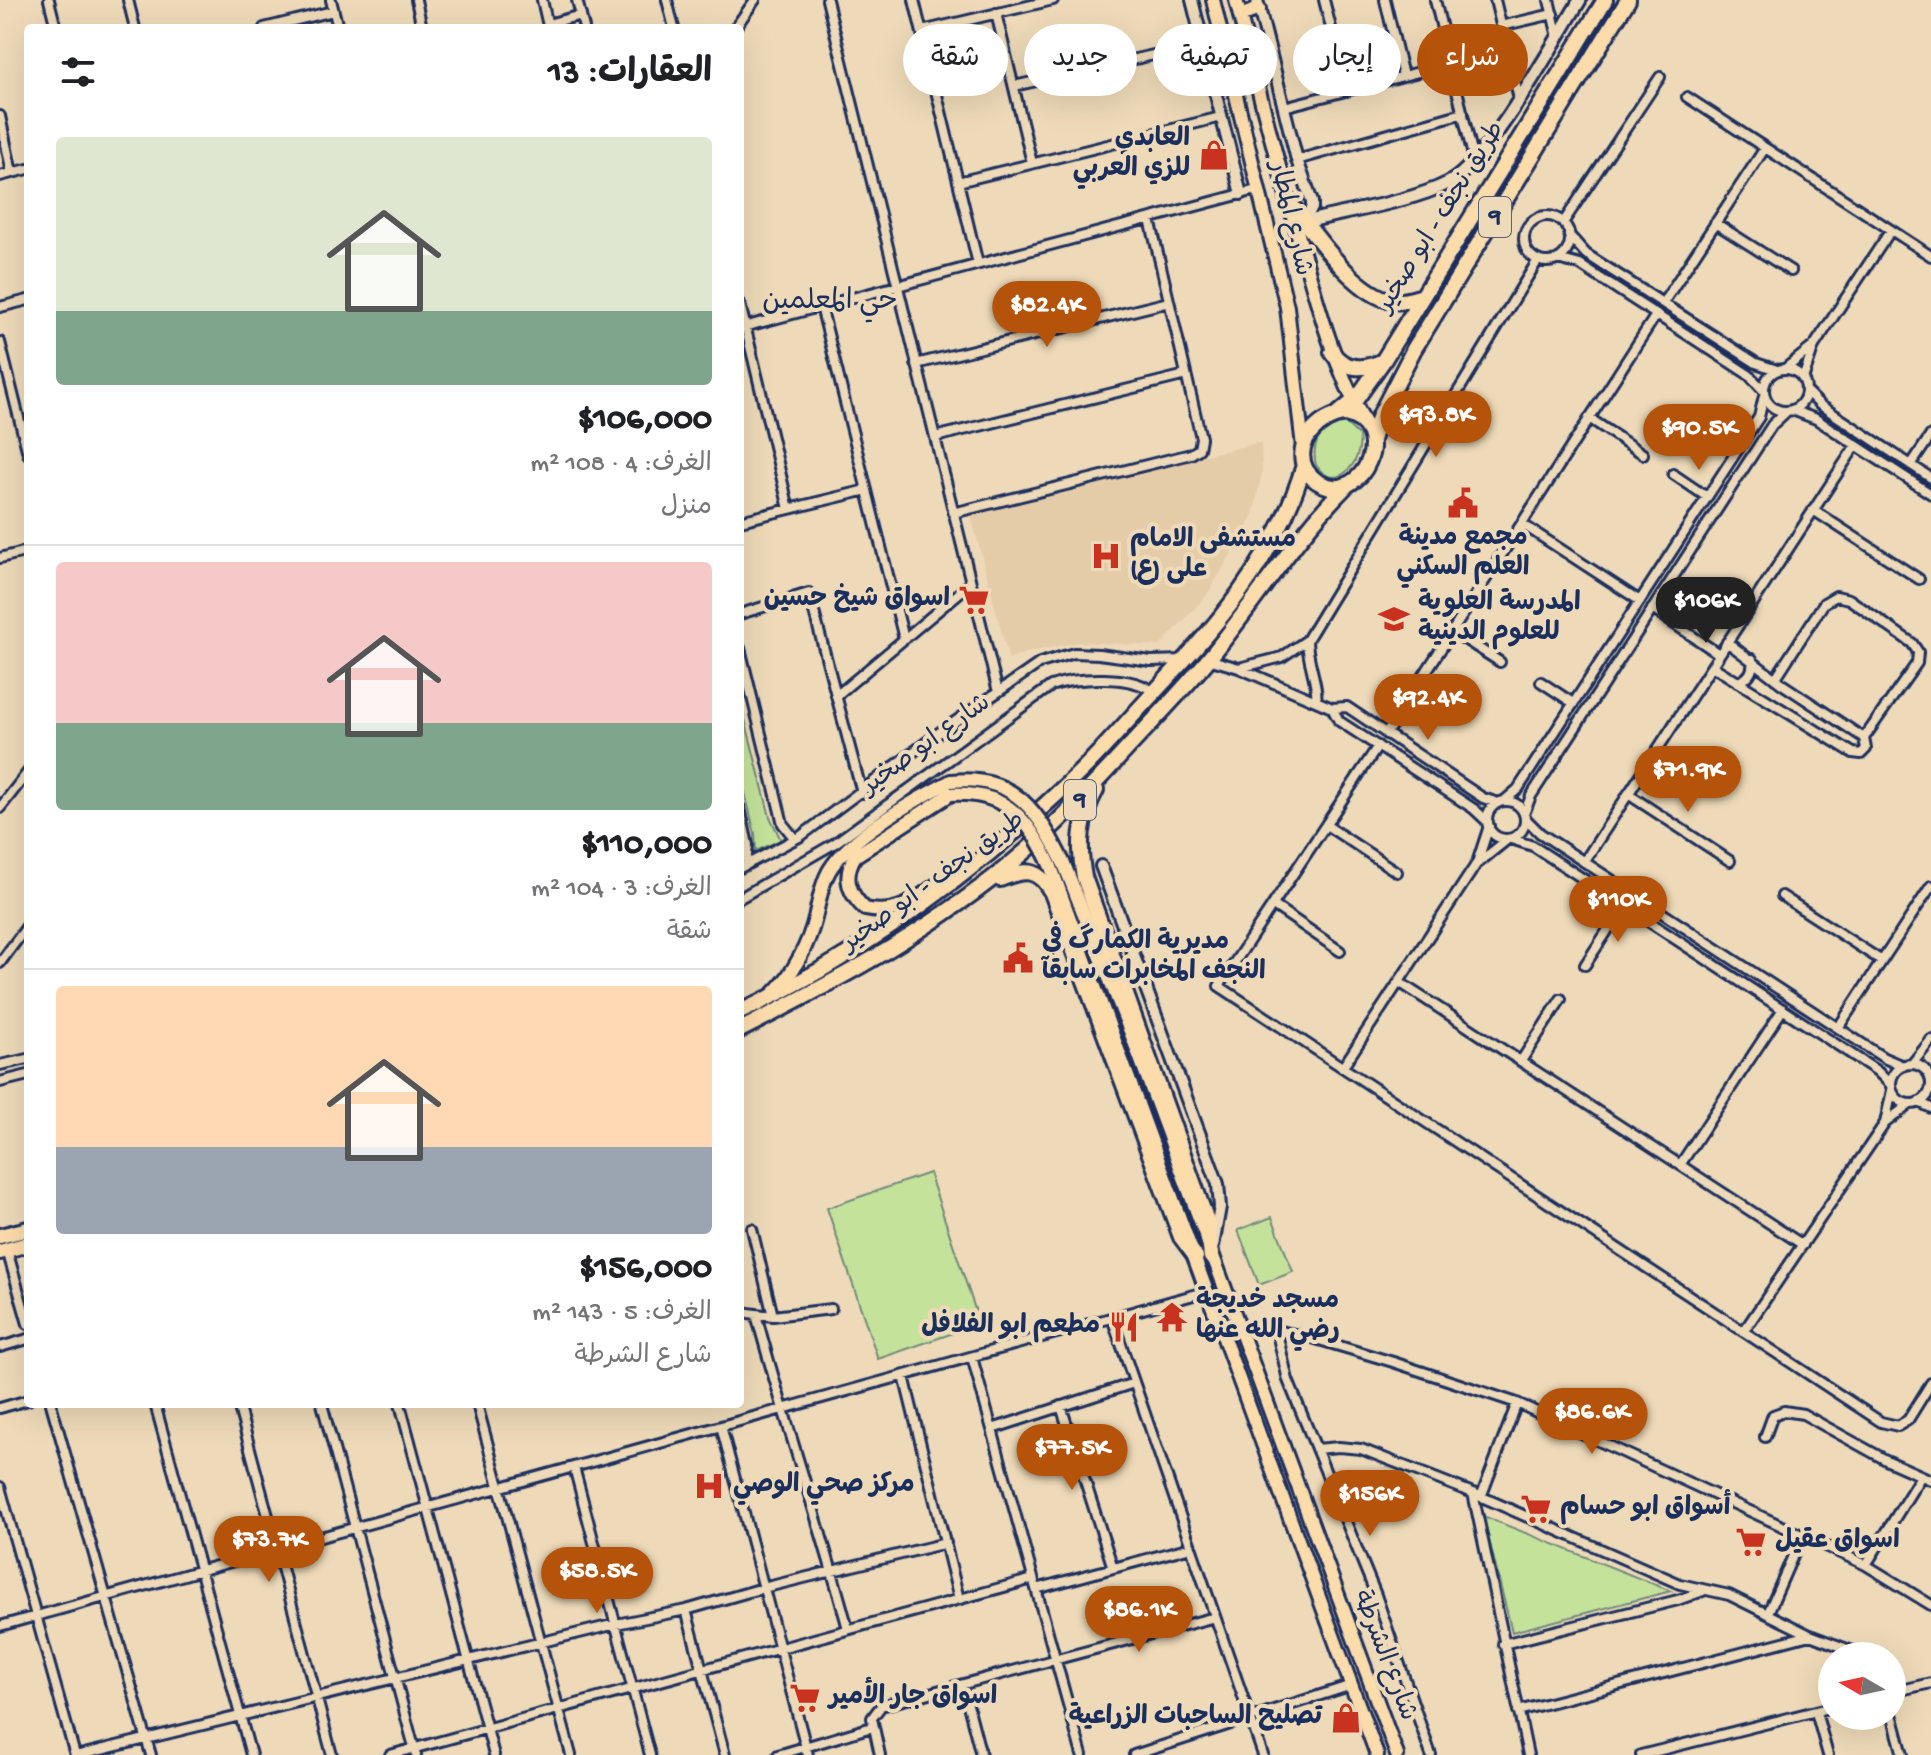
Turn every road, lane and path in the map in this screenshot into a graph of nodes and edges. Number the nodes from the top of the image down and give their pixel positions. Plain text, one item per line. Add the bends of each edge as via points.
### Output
1 (49, 0) edge
2 (128, 0) edge
3 (331, 0) edge
4 (416, 0) edge
5 (542, 0) edge
6 (577, 0) edge
7 (667, 0) edge
8 (755, 0) edge
9 (827, 0) edge
10 (914, 0) edge
11 (1053, 0) edge
12 (1192, 0) edge
13 (1213, 0) edge
14 (1236, 0) edge
15 (1324, 0) edge
16 (1385, 0) edge
17 (1435, 0) edge
18 (1495, 0) edge
19 (1549, 0) edge
20 (1580, 0) edge
21 (1605, 0) edge
22 (1628, 0) edge
23 (1258, 4) edge
24 (333, 11) junction
25 (996, 13) junction
26 (1553, 14) junction
27 (581, 15) junction
28 (1240, 16) junction
29 (55, 24) edge
30 (134, 24) edge
31 (280, 24) edge
32 (337, 24) edge
33 (421, 24) edge
34 (548, 24) edge
35 (554, 24) edge
36 (583, 24) edge
37 (673, 24) edge
38 (738, 24) edge
39 (920, 24) edge
40 (951, 24) edge
41 (1198, 24) edge
42 (1330, 24) edge
43 (1441, 24) edge
44 (1501, 24) edge
45 (1510, 24) edge
46 (1558, 37) junction
47 (1153, 55) edge
48 (1417, 72) edge
49 (1403, 76) joint
50 (1660, 77) dead end
51 (1014, 86) junction
52 (937, 96) edge
53 (1216, 96) edge
54 (1327, 96) edge
55 (1459, 96) edge
56 (1518, 96) edge
57 (1687, 97) dead end
58 (1519, 99) junction
59 (1284, 107) junction
60 (1463, 113) junction
61 (0, 116) edge
62 (1221, 117) junction
63 (1765, 148) junction
64 (1297, 160) junction
65 (1474, 160) junction
66 (1032, 163) junction
67 (24, 170) edge
68 (12, 173) junction
69 (0, 176) edge
70 (958, 182) junction
71 (1260, 189) junction
72 (1241, 194) junction
73 (1288, 201) junction
74 (1150, 219) junction
75 (1305, 220) junction
76 (1563, 223) junction
77 (1715, 223) junction
78 (1891, 230) junction
79 (1569, 235) junction
80 (1931, 256) edge
81 (1558, 259) junction
82 (1538, 260) junction
83 (978, 264) junction
84 (1791, 271) dead end
85 (897, 286) junction
86 (1423, 296) junction
87 (24, 301) edge
88 (1169, 302) junction
89 (1663, 303) junction
90 (821, 306) junction
91 (0, 307) edge
92 (1656, 315) junction
93 (744, 327) edge
94 (744, 331) edge
95 (0, 342) edge
96 (1814, 346) junction
97 (1332, 352) junction
98 (1383, 361) junction
99 (916, 364) junction
100 (1781, 369) junction
101 (1186, 375) junction
102 (1803, 379) junction
103 (1806, 391) junction
104 (1764, 394) junction
105 (1354, 401) junction
106 (1790, 410) junction
107 (1338, 414) junction
108 (1589, 418) junction
109 (1370, 435) junction
110 (1931, 435) edge
111 (935, 437) junction
112 (24, 438) edge
113 (1856, 445) junction
114 (1643, 454) dead end
115 (1304, 459) junction
116 (1911, 465) junction
117 (1673, 474) dead end
118 (1931, 478) edge
119 (1347, 485) junction
120 (867, 490) junction
121 (1931, 494) edge
122 (1707, 497) junction
123 (789, 509) junction
124 (1813, 510) junction
125 (953, 513) junction
126 (744, 520) edge
127 (1522, 524) junction
128 (24, 552) edge
129 (0, 558) edge
130 (1919, 579) dead end
131 (971, 583) junction
132 (1640, 601) junction
133 (1652, 609) junction
134 (744, 613) edge
135 (1452, 631) junction
136 (904, 639) junction
137 (1307, 640) junction
138 (1727, 642) junction
139 (1719, 654) junction
140 (1208, 659) junction
141 (1752, 659) junction
142 (1184, 660) junction
143 (1500, 662) dead end
144 (744, 664) edge
145 (1712, 666) junction
146 (1239, 668) junction
147 (1775, 679) junction
148 (1541, 682) dead end
149 (1737, 682) junction
150 (998, 692) junction
151 (1154, 693) junction
152 (836, 696) junction
153 (1316, 701) junction
154 (1573, 703) junction
155 (1332, 708) junction
156 (1386, 734) junction
157 (1864, 738) junction
158 (1378, 746) junction
159 (1115, 761) junction
160 (24, 777) edge
161 (951, 787) junction
162 (862, 793) junction
163 (1628, 794) junction
164 (0, 797) edge
165 (1501, 802) junction
166 (1, 808) edge
167 (1525, 816) junction
168 (1488, 824) junction
169 (1326, 825) junction
170 (744, 826) edge
171 (801, 836) junction
172 (1509, 839) junction
173 (1730, 861) dead end
174 (1584, 862) junction
175 (1477, 863) junction
176 (973, 864) junction
177 (744, 866) edge
178 (744, 866) edge
179 (1057, 866) junction
180 (1101, 866) dead end
181 (1397, 872) dead end
182 (1931, 886) edge
183 (744, 896) edge
184 (1782, 896) dead end
185 (964, 898) junction
186 (1273, 905) junction
187 (1624, 905) junction
188 (24, 930) edge
189 (1340, 951) dead end
190 (1882, 961) junction
191 (0, 963) edge
192 (1585, 965) dead end
193 (1399, 982) junction
194 (1561, 999) dead end
195 (764, 1001) junction
196 (1783, 1009) junction
197 (744, 1010) edge
198 (744, 1028) edge
199 (1838, 1028) junction
200 (1931, 1040) edge
201 (24, 1060) edge
202 (1521, 1061) junction
203 (0, 1065) edge
204 (1908, 1065) junction
205 (1343, 1067) junction
206 (1930, 1073) edge
207 (24, 1076) edge
208 (0, 1082) edge
209 (1892, 1087) junction
210 (1931, 1088) edge
211 (1914, 1103) junction
212 (1931, 1108) edge
213 (1885, 1123) junction
214 (1680, 1165) junction
215 (752, 1229) dead end
216 (24, 1232) edge
217 (24, 1244) edge
218 (1803, 1245) junction
219 (2, 1246) edge
220 (1204, 1257) junction
221 (1208, 1291) junction
222 (831, 1309) dead end
223 (24, 1312) edge
224 (744, 1312) edge
225 (756, 1314) junction
226 (773, 1316) junction
227 (1112, 1318) junction
228 (1276, 1329) junction
229 (1239, 1330) junction
230 (1744, 1331) junction
231 (24, 1340) edge
232 (0, 1347) edge
233 (972, 1357) junction
234 (904, 1376) junction
235 (1134, 1383) junction
236 (1931, 1383) edge
237 (24, 1401) edge
238 (1517, 1403) junction
239 (1061, 1406) junction
240 (0, 1408) edge
241 (52, 1408) edge
242 (156, 1408) edge
243 (239, 1408) edge
244 (323, 1408) edge
245 (401, 1408) edge
246 (478, 1408) edge
247 (782, 1409) junction
248 (721, 1426) junction
249 (992, 1429) junction
250 (1765, 1437) dead end
251 (1316, 1449) junction
252 (574, 1467) junction
253 (1921, 1476) junction
254 (1931, 1480) edge
255 (0, 1487) edge
256 (500, 1487) junction
257 (1298, 1491) junction
258 (1477, 1495) junction
259 (1283, 1498) junction
260 (428, 1507) junction
261 (1308, 1518) junction
262 (1292, 1522) junction
263 (355, 1527) junction
264 (1802, 1535) junction
265 (946, 1543) junction
266 (1191, 1547) junction
267 (277, 1549) junction
268 (1866, 1565) junction
269 (1113, 1568) junction
270 (201, 1570) junction
271 (833, 1571) junction
272 (1033, 1579) junction
273 (763, 1588) junction
274 (1036, 1589) junction
275 (1704, 1590) junction
276 (106, 1596) junction
277 (959, 1599) junction
278 (1931, 1605) edge
279 (686, 1610) junction
280 (1768, 1613) junction
281 (36, 1616) junction
282 (1215, 1617) junction
283 (616, 1624) junction
284 (0, 1626) edge
285 (848, 1629) junction
286 (1810, 1635) junction
287 (541, 1642) junction
288 (1829, 1642) edge
289 (1503, 1644) junction
290 (779, 1648) junction
291 (469, 1660) junction
292 (1056, 1661) junction
293 (702, 1670) junction
294 (395, 1678) junction
295 (1931, 1683) edge
296 (1352, 1685) junction
297 (963, 1686) junction
298 (633, 1689) junction
299 (1906, 1689) edge
300 (317, 1697) junction
301 (558, 1709) junction
302 (1518, 1711) junction
303 (1816, 1712) joint
304 (240, 1716) junction
305 (1250, 1718) junction
306 (872, 1727) junction
307 (487, 1728) junction
308 (1896, 1730) edge
309 (146, 1739) junction
310 (1166, 1745) junction
311 (807, 1750) edge
312 (415, 1752) edge
313 (77, 1755) edge
314 (151, 1755) edge
315 (251, 1755) edge
316 (332, 1755) edge
317 (390, 1755) edge
318 (494, 1755) edge
319 (571, 1755) edge
320 (650, 1755) edge
321 (725, 1755) edge
322 (778, 1755) edge
323 (880, 1755) edge
324 (981, 1755) edge
325 (1082, 1755) edge
326 (1134, 1755) edge
327 (1170, 1755) edge
328 (1263, 1755) edge
329 (1377, 1755) edge
330 (1397, 1755) edge
331 (1431, 1755) edge
332 (1528, 1755) edge
333 (1641, 1755) edge
334 (1828, 1755) edge
335 (1903, 1755) edge

1 - 29 street
2 - 30 street
3 - 24 street
4 - 33 street
5 - 34 street
6 - 27 street
7 - 37 street
8 - 38 street
9 - 85 street
10 - 39 street
11 - 25 street
12 - 41 street
13 - 71 main road, شارع المطار
14 - 28 main road, شارع المطار
15 - 42 street
16 - 49 street
17 - 43 street
18 - 44 street
19 - 26 street
20 - 46 main road
21 - 86 highway, طريق نجف - ابو صخير / 9
22 - 109 highway, طريق نجف - ابو صخير / 9 via 1414,349
23 - 28 main road
23 - 59 street
24 - 31 street
24 - 32 street
25 - 40 street
25 - 51 street
26 - 45 street
26 - 46 street
27 - 35 street
27 - 36 street
28 - 73 main road, شارع المطار
46 - 58 main road
47 - 51 street
48 - 49 street
50 - 76 street
51 - 66 street
52 - 70 street
53 - 62 street
54 - 59 street
55 - 60 street
56 - 58 street
57 - 63 street
58 - 65 main road
59 - 64 street
60 - 64 street
60 - 65 street
61 - 68 street
62 - 66 street
62 - 72 street
63 - 77 street
63 - 78 street
64 - 75 street via 1312,202
65 - 75 main road via 1451,182 1422,193
66 - 70 street
67 - 68 street
68 - 69 street
70 - 83 street
71 - 72 street
71 - 115 main road, شارع المطار via 1287,307
72 - 74 street
73 - 75 highway
73 - 97 main road, شارع المطار
74 - 83 street
74 - 88 street
75 - 86 highway via 1345,269 1380,297 1402,301
76 - 79 street
76 - 82 street via 1547,216 1526,230 1526,248
77 - 84 street
77 - 89 street
78 - 80 street
78 - 96 street
79 - 81 street via 1568,249
79 - 89 street via 1586,254
81 - 82 street
81 - 92 street via 1580,265
82 - 137 street
83 - 85 street
85 - 90 street
85 - 99 street
86 - 98 highway, طريق نجف - ابو صخير / 9
87 - 91 street
88 - 99 street
88 - 101 street
89 - 100 street via 1756,363
90 - 93 street
90 - 120 street
92 - 104 street via 1749,375
92 - 108 street
94 - 123 street
95 - 112 street
96 - 100 street
96 - 102 street
97 - 98 highway via 1353,367
97 - 105 main road, شارع المطار
98 - 105 highway, طريق نجف - ابو صخير / 9
99 - 111 street
100 - 102 street
100 - 104 street via 1766,379
101 - 111 street
101 - 125 street via 1201,438 1195,452
102 - 103 street
103 - 106 street
103 - 116 street
104 - 106 street via 1771,406
104 - 122 street via 1759,417
105 - 107 highway, طريق نجف - ابو صخير / 9
105 - 109 main road, شارع المطار
106 - 113 street via 1816,419
106 - 133 street via 1772,425
107 - 109 highway via 1354,416
107 - 115 highway, 9 via 1316,426
108 - 114 street
108 - 127 street
109 - 119 highway, 9 via 1367,464
110 - 116 street
111 - 125 street
113 - 121 street
113 - 124 street
115 - 119 highway via 1311,477 1323,485
115 - 142 highway, 9 via 1286,517 1269,549
116 - 118 street
117 - 122 street
119 - 140 highway, طريق نجف - ابو صخير / 9 via 1305,531
120 - 123 street
120 - 136 street
122 - 132 street
123 - 126 street
124 - 130 street
124 - 138 street
125 - 131 street
127 - 132 street
127 - 135 street
128 - 129 street
131 - 136 street
131 - 150 street
132 - 154 street
133 - 139 street
133 - 167 street via 1531,796
134 - 152 street via 809,593
135 - 143 street
135 - 156 street
136 - 152 street
137 - 146 street via 1282,657
137 - 153 street
138 - 139 street
138 - 141 street
139 - 145 street
140 - 146 street
140 - 159 highway, طريق نجف - ابو صخير / 9
141 - 147 street
141 - 149 street via 1751,672
142 - 150 street via 1062,655 1040,663
142 - 151 highway, 9
144 - 171 street via 783,824 795,839
145 - 149 street
145 - 163 street
146 - 153 street
147 - 157 street
147 - 157 street via 1824,603 1836,596 1849,599 1918,652 1917,663
148 - 154 street
149 - 157 street via 1853,753 1866,749
150 - 162 street
151 - 176 highway, 9 via 1078,774
151 - 183 street, شارع ابو صخير via 1141,684 1090,679 1051,686 835,843
152 - 162 street
153 - 155 street
154 - 165 street via 1518,789
155 - 156 street via 1347,707
155 - 158 street via 1339,721
156 - 165 street via 1483,798
158 - 168 street via 1474,809
158 - 169 street
159 - 185 highway, طريق نجف - ابو صخير / 9 via 1059,821
159 - 220 highway via 1083,820 1084,877 1207,1221
160 - 166 street
161 - 176 main road via 855,856 847,881 865,909 895,911
161 - 179 main road, bridge via 1015,811
161 - 195 main road via 876,826 837,860 823,885 803,949 779,988
162 - 171 street
163 - 173 street
163 - 174 street
164 - 166 street
165 - 167 street via 1514,803
165 - 168 street via 1491,809
167 - 172 street via 1522,831
167 - 174 street via 1535,830
168 - 172 street via 1494,835
168 - 175 street
169 - 181 street
169 - 186 street
170 - 178 street
171 - 177 street
172 - 175 street
172 - 187 street via 1528,843
174 - 199 street
175 - 193 street
176 - 195 highway, 9 via 881,934
179 - 220 main road via 1115,1039
179 - 220 main road, شارع الشرطة via 1130,1031
180 - 220 street via 1218,1184 1220,1207
182 - 190 street
184 - 190 street
185 - 198 highway, طريق نجف - ابو صخير / 9 via 844,977
185 - 220 highway via 1023,871 1045,881 1181,1237
186 - 189 street
186 - 205 street via 1219,986
187 - 192 street
187 - 196 street
188 - 191 street
190 - 199 street
193 - 202 street
193 - 205 street
194 - 202 street
195 - 197 highway, 9
196 - 209 street via 1877,1071
196 - 214 street
199 - 204 street via 1884,1058
200 - 204 street
201 - 203 street
202 - 214 street
204 - 206 street
204 - 209 street via 1894,1074
205 - 230 street
206 - 210 street
207 - 208 street
209 - 211 street via 1897,1098
209 - 213 street
210 - 211 street
211 - 212 street
211 - 213 street
213 - 218 street
214 - 218 street
215 - 226 street
216 - 219 highway
217 - 219 highway
218 - 230 street
219 - 223 street
220 - 221 main road, شارع الشرطة
220 - 229 main road, شارع الشرطة
221 - 227 street
221 - 259 main road, شارع الشرطة
222 - 226 street
224 - 225 street
225 - 226 street
225 - 247 street
227 - 233 street
227 - 235 street
228 - 229 street
228 - 238 street
228 - 251 street via 1288,1380
229 - 257 main road, شارع الشرطة
230 - 236 street via 1886,1425 1908,1420
231 - 232 street
233 - 234 street
233 - 249 street
234 - 247 street
234 - 265 street
235 - 239 street
235 - 266 street
237 - 240 street
238 - 258 street
238 - 264 street
239 - 249 street
239 - 269 street
241 - 276 street
242 - 270 street
243 - 267 street
244 - 263 street
245 - 260 street
246 - 256 street
247 - 248 street
247 - 271 street
248 - 252 street
248 - 273 street
249 - 272 street
250 - 253 street via 1773,1415 1803,1414
251 - 258 street via 1361,1449
251 - 331 street via 1391,1634
252 - 256 street
252 - 283 street
253 - 254 street
253 - 268 street
255 - 281 street
256 - 260 street
256 - 287 street
257 - 259 main road
257 - 261 main road, شارع الشرطة
258 - 275 street
258 - 289 street
259 - 262 main road, شارع الشرطة
260 - 263 street
260 - 291 street
261 - 262 main road
261 - 330 main road, شارع الشرطة
262 - 296 main road, شارع الشرطة
263 - 267 street
263 - 294 street
264 - 268 street
264 - 280 street
265 - 271 street
265 - 277 street
266 - 269 street
266 - 282 street
267 - 270 street
267 - 300 street
268 - 278 street
269 - 274 street
270 - 276 street
270 - 304 street
271 - 273 street
271 - 285 street
272 - 274 street
272 - 277 street
273 - 279 street
273 - 290 street
274 - 292 street
275 - 280 street
275 - 289 street
276 - 281 street
276 - 309 street
277 - 285 street
279 - 283 street
279 - 293 street
280 - 286 street
281 - 284 street
281 - 313 street
282 - 292 street
282 - 305 street
283 - 287 street
283 - 298 street
285 - 290 street
286 - 288 street
286 - 302 street
287 - 291 street
287 - 301 street
289 - 302 street
290 - 293 street
290 - 311 street
291 - 294 street
291 - 307 street
292 - 297 street
292 - 325 street
293 - 298 street
293 - 321 street
294 - 300 street
294 - 312 street
295 - 299 street
296 - 305 street
296 - 329 main road, شارع الشرطة
297 - 306 street via 881,1706
297 - 324 street
298 - 301 street
298 - 320 street
300 - 304 street
300 - 316 street
301 - 307 street
301 - 319 street
302 - 332 street
303 - 333 street
303 - 334 street
304 - 309 street
304 - 315 street
305 - 310 street
305 - 328 street
306 - 311 street
306 - 323 street
307 - 312 street
307 - 318 street
308 - 335 street
309 - 313 street
309 - 314 street
310 - 326 street
310 - 327 street
311 - 322 street
312 - 317 street

